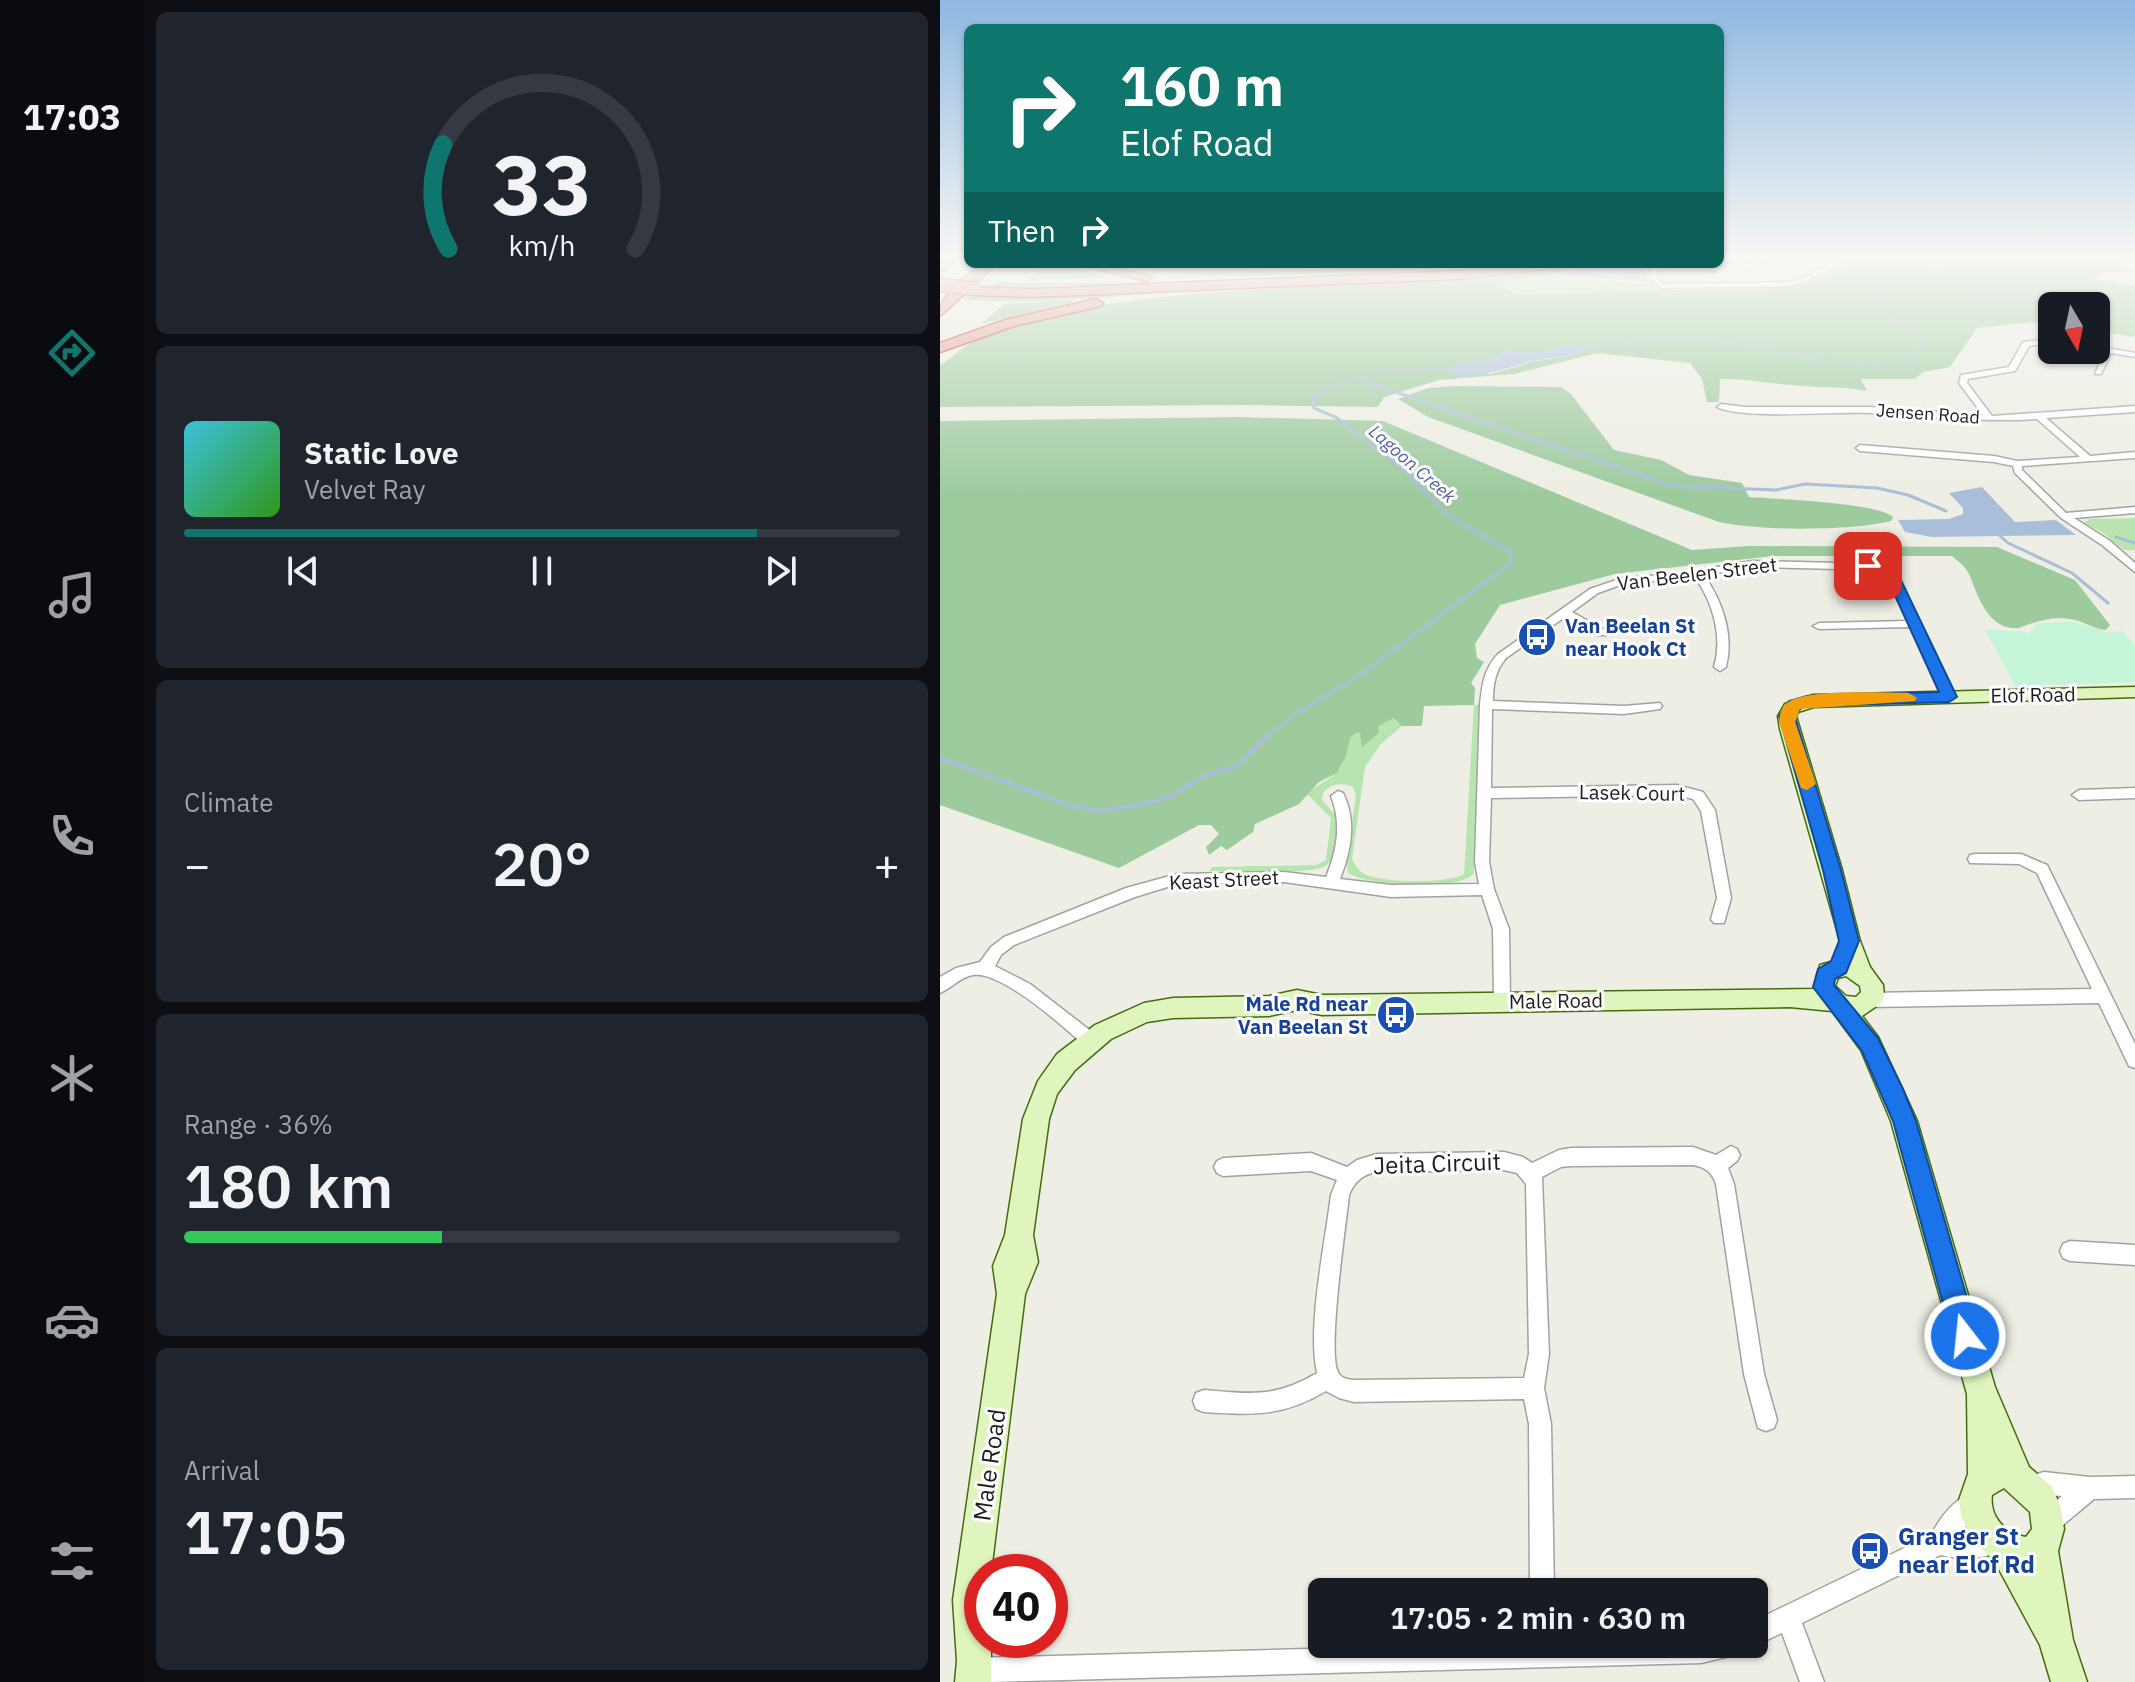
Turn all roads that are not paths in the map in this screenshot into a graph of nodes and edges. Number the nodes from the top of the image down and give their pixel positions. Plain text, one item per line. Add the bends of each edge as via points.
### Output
1 (976, 335) edge
2 (2038, 343) edge
3 (940, 348) edge
4 (2110, 352) edge
5 (2135, 355) edge
6 (2102, 364) edge
7 (2098, 372) dead end
8 (1721, 407) dead end
9 (2135, 409) edge
10 (1989, 418) junction
11 (2041, 418) junction
12 (1860, 448) dead end
13 (2135, 455) edge
14 (2089, 460) junction
15 (2017, 464) junction
16 (2135, 510) edge
17 (2064, 516) junction
18 (2135, 569) edge
19 (1697, 573) junction
20 (1563, 611) junction
21 (1914, 624) junction
22 (1819, 626) dead end
23 (1602, 633) dead end
24 (1720, 667) dead end
25 (2135, 692) edge
26 (1949, 697) junction
27 (1486, 705) junction
28 (1656, 706) dead end
29 (1485, 793) junction
30 (2135, 793) edge
31 (2079, 795) dead end
32 (1338, 796) dead end
33 (1975, 859) dead end
34 (1331, 882) junction
35 (1487, 889) junction
36 (1719, 919) dead end
37 (984, 969) junction
38 (940, 986) edge
39 (1850, 989) junction
40 (2104, 996) junction
41 (1502, 1002) junction
42 (1090, 1040) junction
43 (2135, 1061) edge
44 (1223, 1167) dead end
45 (1531, 1173) junction
46 (1348, 1176) junction
47 (2070, 1251) dead end
48 (2135, 1255) edge
49 (1328, 1378) junction
50 (1533, 1388) junction
51 (1981, 1392) junction
52 (1204, 1401) dead end
53 (1766, 1420) dead end
54 (2024, 1482) junction
55 (2135, 1487) edge
56 (2090, 1488) junction
57 (1980, 1490) junction
58 (2045, 1535) junction
59 (1939, 1543) junction
60 (2001, 1547) junction
61 (1542, 1578) edge
62 (1788, 1617) junction
63 (1768, 1627) edge
64 (2056, 1640) junction
65 (1368, 1658) edge
66 (974, 1676) edge
67 (1812, 1682) edge
68 (2069, 1682) edge

1 - 3 highway
2 - 10 street via 2026,344 2012,369 1964,377
4 - 5 street
6 - 7 street
8 - 10 street, Jensen Road
9 - 11 street, Jensen Road
10 - 11 street, Jensen Road
11 - 14 street
12 - 15 street
13 - 14 street
14 - 15 street
15 - 17 street
16 - 17 street
17 - 18 street
19 - 20 street, Van Beelen Street via 1609,585
19 - 21 street, Van Beelen Street via 1766,563 1879,567 1893,576
19 - 24 street via 1710,592 1725,649
20 - 23 street
20 - 27 street, Van Beelen Street via 1502,656 1489,675
21 - 22 street
21 - 26 street, Van Beelen Street
25 - 26 street, Elof Road
26 - 39 street, Elof Road via 1813,701 1788,712 1849,941
27 - 28 street via 1624,710
27 - 29 street, Van Beelen Street
29 - 35 street, Van Beelen Street via 1482,862
29 - 36 street, Lasek Court via 1677,790 1698,795 1708,810 1724,898
30 - 31 street
32 - 34 street via 1346,819
33 - 40 street via 2021,859 2042,869
34 - 35 street, Keast Street via 1391,891
34 - 37 street, Keast Street via 1284,877 1159,883 1009,941
35 - 41 street, Van Beelen Street via 1501,929
37 - 38 street via 957,974
37 - 42 street
39 - 40 street via 1913,1000
39 - 41 street, Male Road via 1790,997
39 - 51 street, Elof Road via 1904,1121
40 - 43 street
41 - 42 street, Male Road via 1322,1005 1297,1012 1269,1006 1156,1011 1129,1018
42 - 66 street, Male Road via 1055,1076 1040,1104 1019,1235 1024,1262 1011,1294 970,1600
44 - 46 street via 1311,1162
45 - 46 street, Jeita Circuit via 1514,1162 1472,1161 1367,1164
45 - 50 street, Jeita Circuit via 1537,1191 1539,1354
45 - 53 street via 1571,1157 1724,1160 1754,1374
46 - 49 street, Jeita Circuit via 1340,1195 1324,1351
47 - 48 street
49 - 50 street via 1338,1388 1354,1391
49 - 52 street via 1279,1404
50 - 61 street, Jeita Circuit via 1540,1424
51 - 54 street, Elof Road
51 - 57 street, Elof Road
54 - 56 street
54 - 57 street via 1994,1473
54 - 58 street via 2046,1509
55 - 56 street
56 - 58 street
57 - 59 street
57 - 60 street via 1981,1524
58 - 60 street via 2031,1554
58 - 64 street
59 - 60 street
59 - 62 street
60 - 64 street
62 - 63 street
62 - 67 street
64 - 68 street
65 - 66 street

